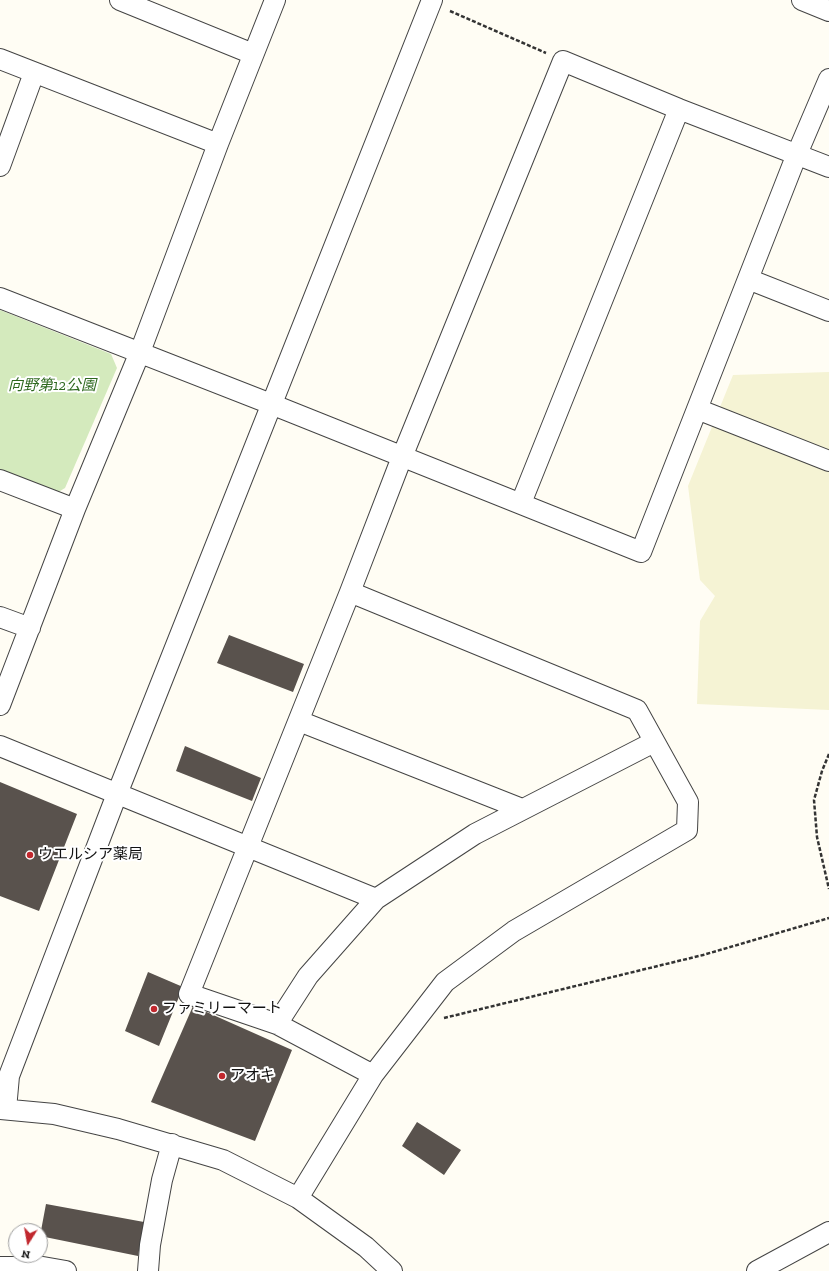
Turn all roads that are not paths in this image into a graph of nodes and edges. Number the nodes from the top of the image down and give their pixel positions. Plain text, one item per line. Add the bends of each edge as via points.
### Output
1 (120, 0) edge
2 (274, 0) edge
3 (802, 0) edge
4 (432, 2) edge
5 (829, 11) edge
6 (253, 54) junction
7 (0, 59) edge
8 (34, 73) junction
9 (829, 79) edge
10 (679, 109) junction
11 (218, 144) junction
12 (797, 154) junction
13 (0, 166) edge
14 (829, 167) edge
15 (748, 279) junction
16 (0, 298) edge
17 (829, 311) edge
18 (140, 352) junction
19 (271, 404) junction
20 (697, 409) junction
21 (402, 457) junction
22 (829, 461) edge
23 (0, 480) edge
24 (521, 503) junction
25 (76, 509) junction
26 (350, 592) junction
27 (0, 617) edge
28 (30, 628) junction
29 (0, 705) edge
30 (299, 721) junction
31 (654, 742) junction
32 (0, 746) edge
33 (117, 794) junction
34 (522, 809) junction
35 (248, 847) junction
36 (376, 899) junction
37 (277, 1024) junction
38 (373, 1075) junction
39 (3, 1109) edge
40 (172, 1144) junction
41 (298, 1198) junction
42 (829, 1232) edge
43 (0, 1267) edge
44 (66, 1271) edge
45 (148, 1271) edge
46 (392, 1271) edge
47 (757, 1271) edge

1 - 6 street
2 - 6 street
3 - 5 street
4 - 19 street
6 - 11 street
7 - 8 street
8 - 11 street
8 - 13 street
9 - 12 street
10 - 12 street
10 - 21 street via 563,61
10 - 24 street
11 - 18 street
12 - 14 street
12 - 15 street
15 - 17 street
15 - 20 street
16 - 18 street
18 - 19 street
18 - 25 street
19 - 21 street
19 - 33 street
20 - 22 street
20 - 24 street via 641,552
21 - 24 street
21 - 26 street
23 - 25 street
25 - 28 street
26 - 30 street
26 - 31 street via 637,710
27 - 28 street
28 - 29 street
30 - 34 street
30 - 35 street
31 - 34 street
31 - 38 street via 688,802 687,830 514,931 445,982
32 - 33 street
33 - 35 street
33 - 39 street via 9,1076
34 - 36 street via 475,834
35 - 36 street
35 - 37 street via 189,994
36 - 37 street via 308,976
37 - 38 street
38 - 41 street
39 - 40 street via 54,1114
40 - 41 street via 223,1160
40 - 45 street via 150,1245
41 - 46 street via 366,1247
42 - 47 street
43 - 44 street via 44,1267

